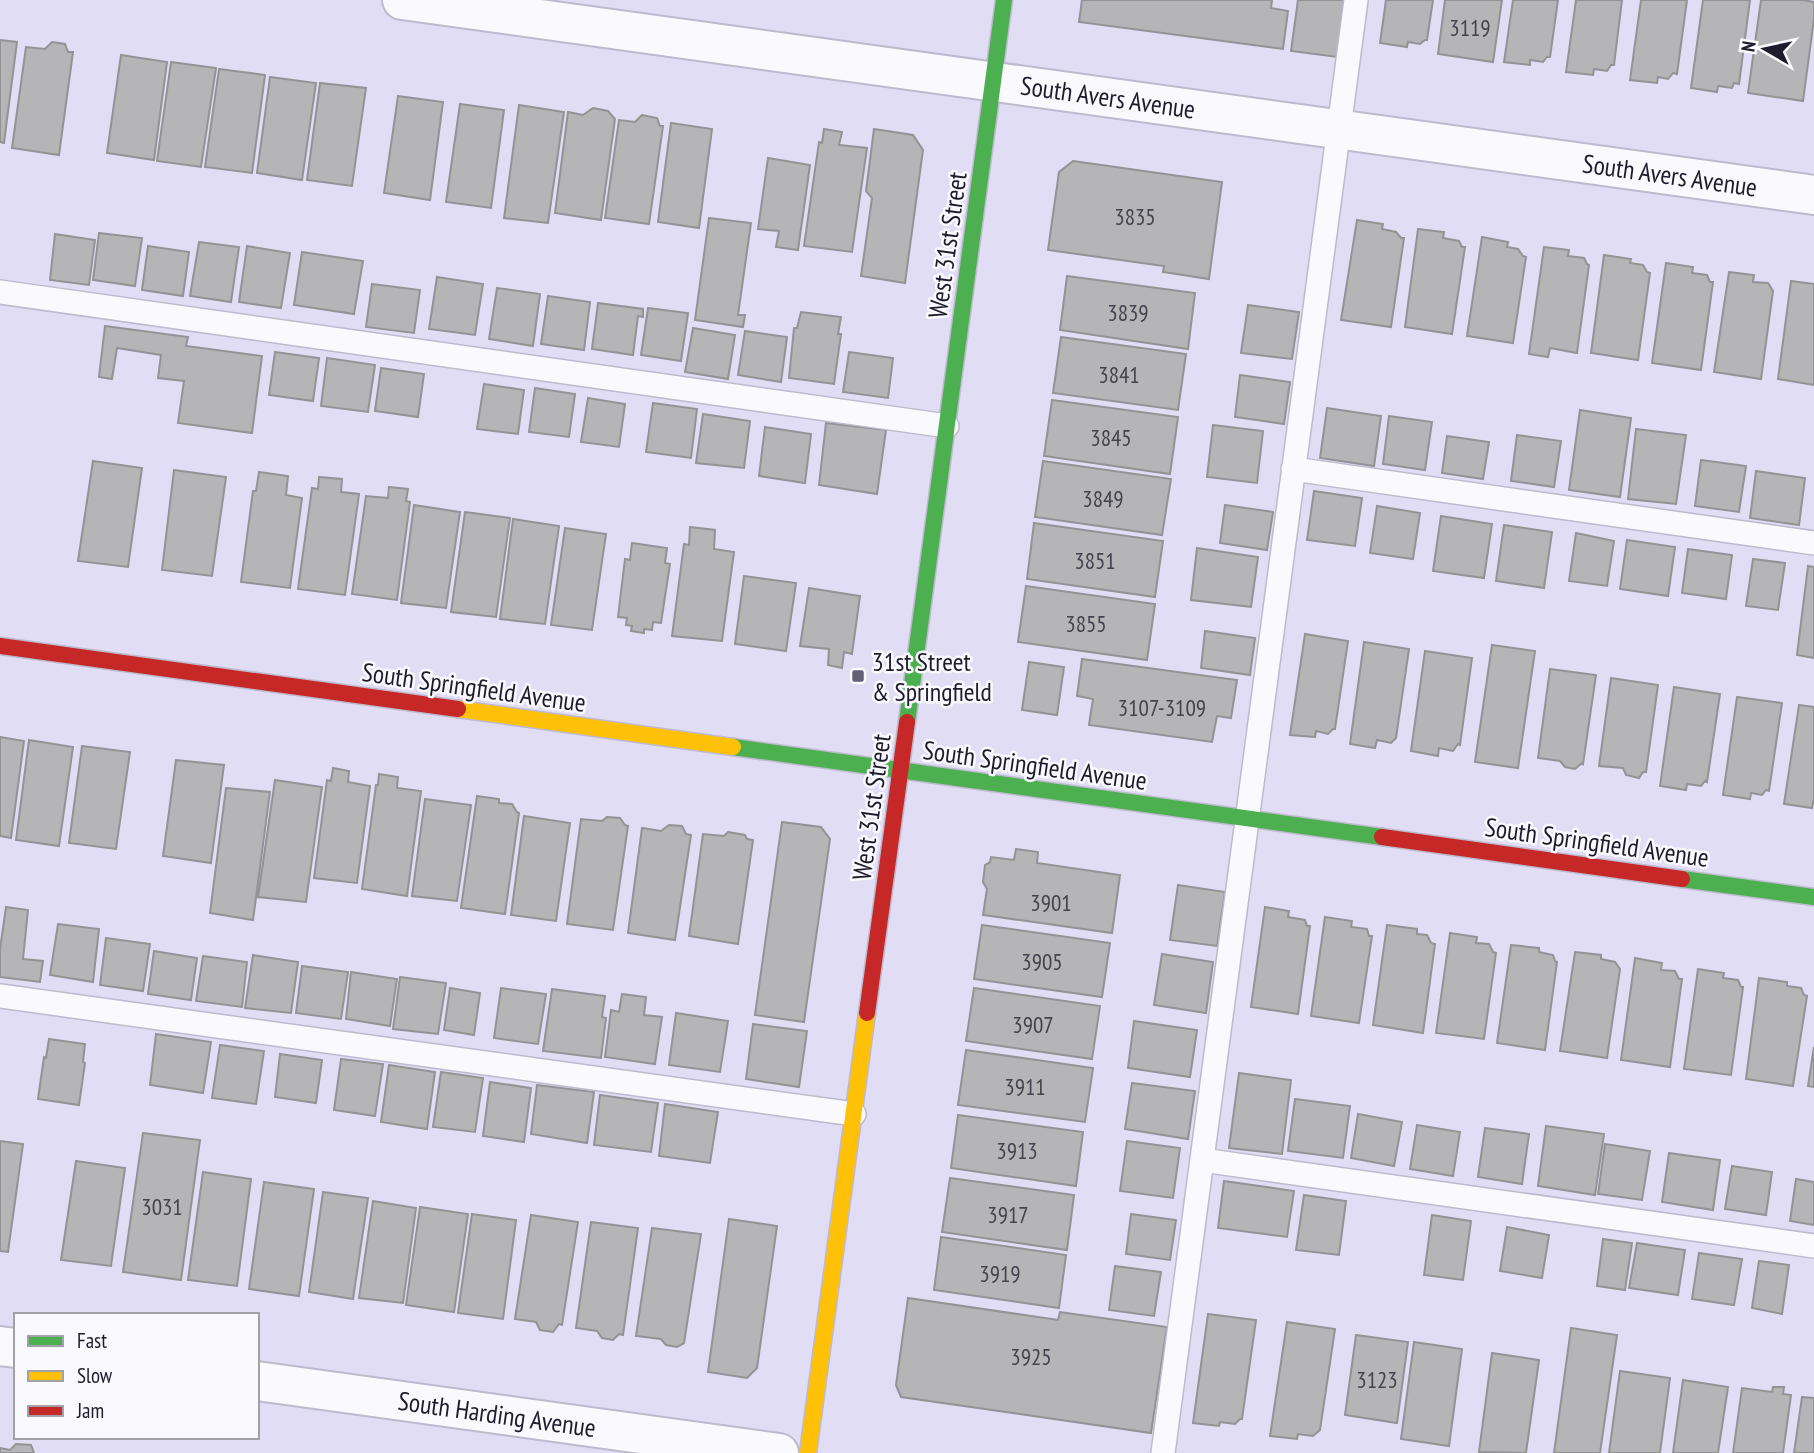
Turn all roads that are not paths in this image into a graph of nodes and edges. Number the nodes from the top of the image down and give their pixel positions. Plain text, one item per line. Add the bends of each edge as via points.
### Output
1 (402, 0) edge
2 (1004, 0) edge
3 (1356, 0) edge
4 (993, 82) junction
5 (1339, 129) junction
6 (1814, 195) edge
7 (0, 292) edge
8 (947, 426) junction
9 (1293, 468) junction
10 (1814, 543) edge
11 (0, 646) edge
12 (901, 771) junction
13 (1247, 819) junction
14 (1814, 897) edge
15 (0, 996) edge
16 (854, 1114) junction
17 (1202, 1160) junction
18 (1814, 1246) edge
19 (259, 1381) edge
20 (779, 1453) edge
21 (808, 1453) edge
22 (1163, 1453) edge

1 - 4 street, South Avers Avenue
2 - 4 street, West 31st Street
3 - 5 lane
4 - 5 street, South Avers Avenue
4 - 8 street, West 31st Street
5 - 6 street, South Avers Avenue
5 - 9 lane
7 - 8 lane
8 - 12 street, West 31st Street
9 - 10 lane
9 - 13 lane
11 - 12 street, South Springfield Avenue
12 - 13 street, South Springfield Avenue
12 - 16 street, West 31st Street
13 - 14 street, South Springfield Avenue
13 - 17 lane
15 - 16 lane
16 - 21 street, West 31st Street
17 - 18 lane
17 - 22 lane
19 - 20 street, South Harding Avenue

